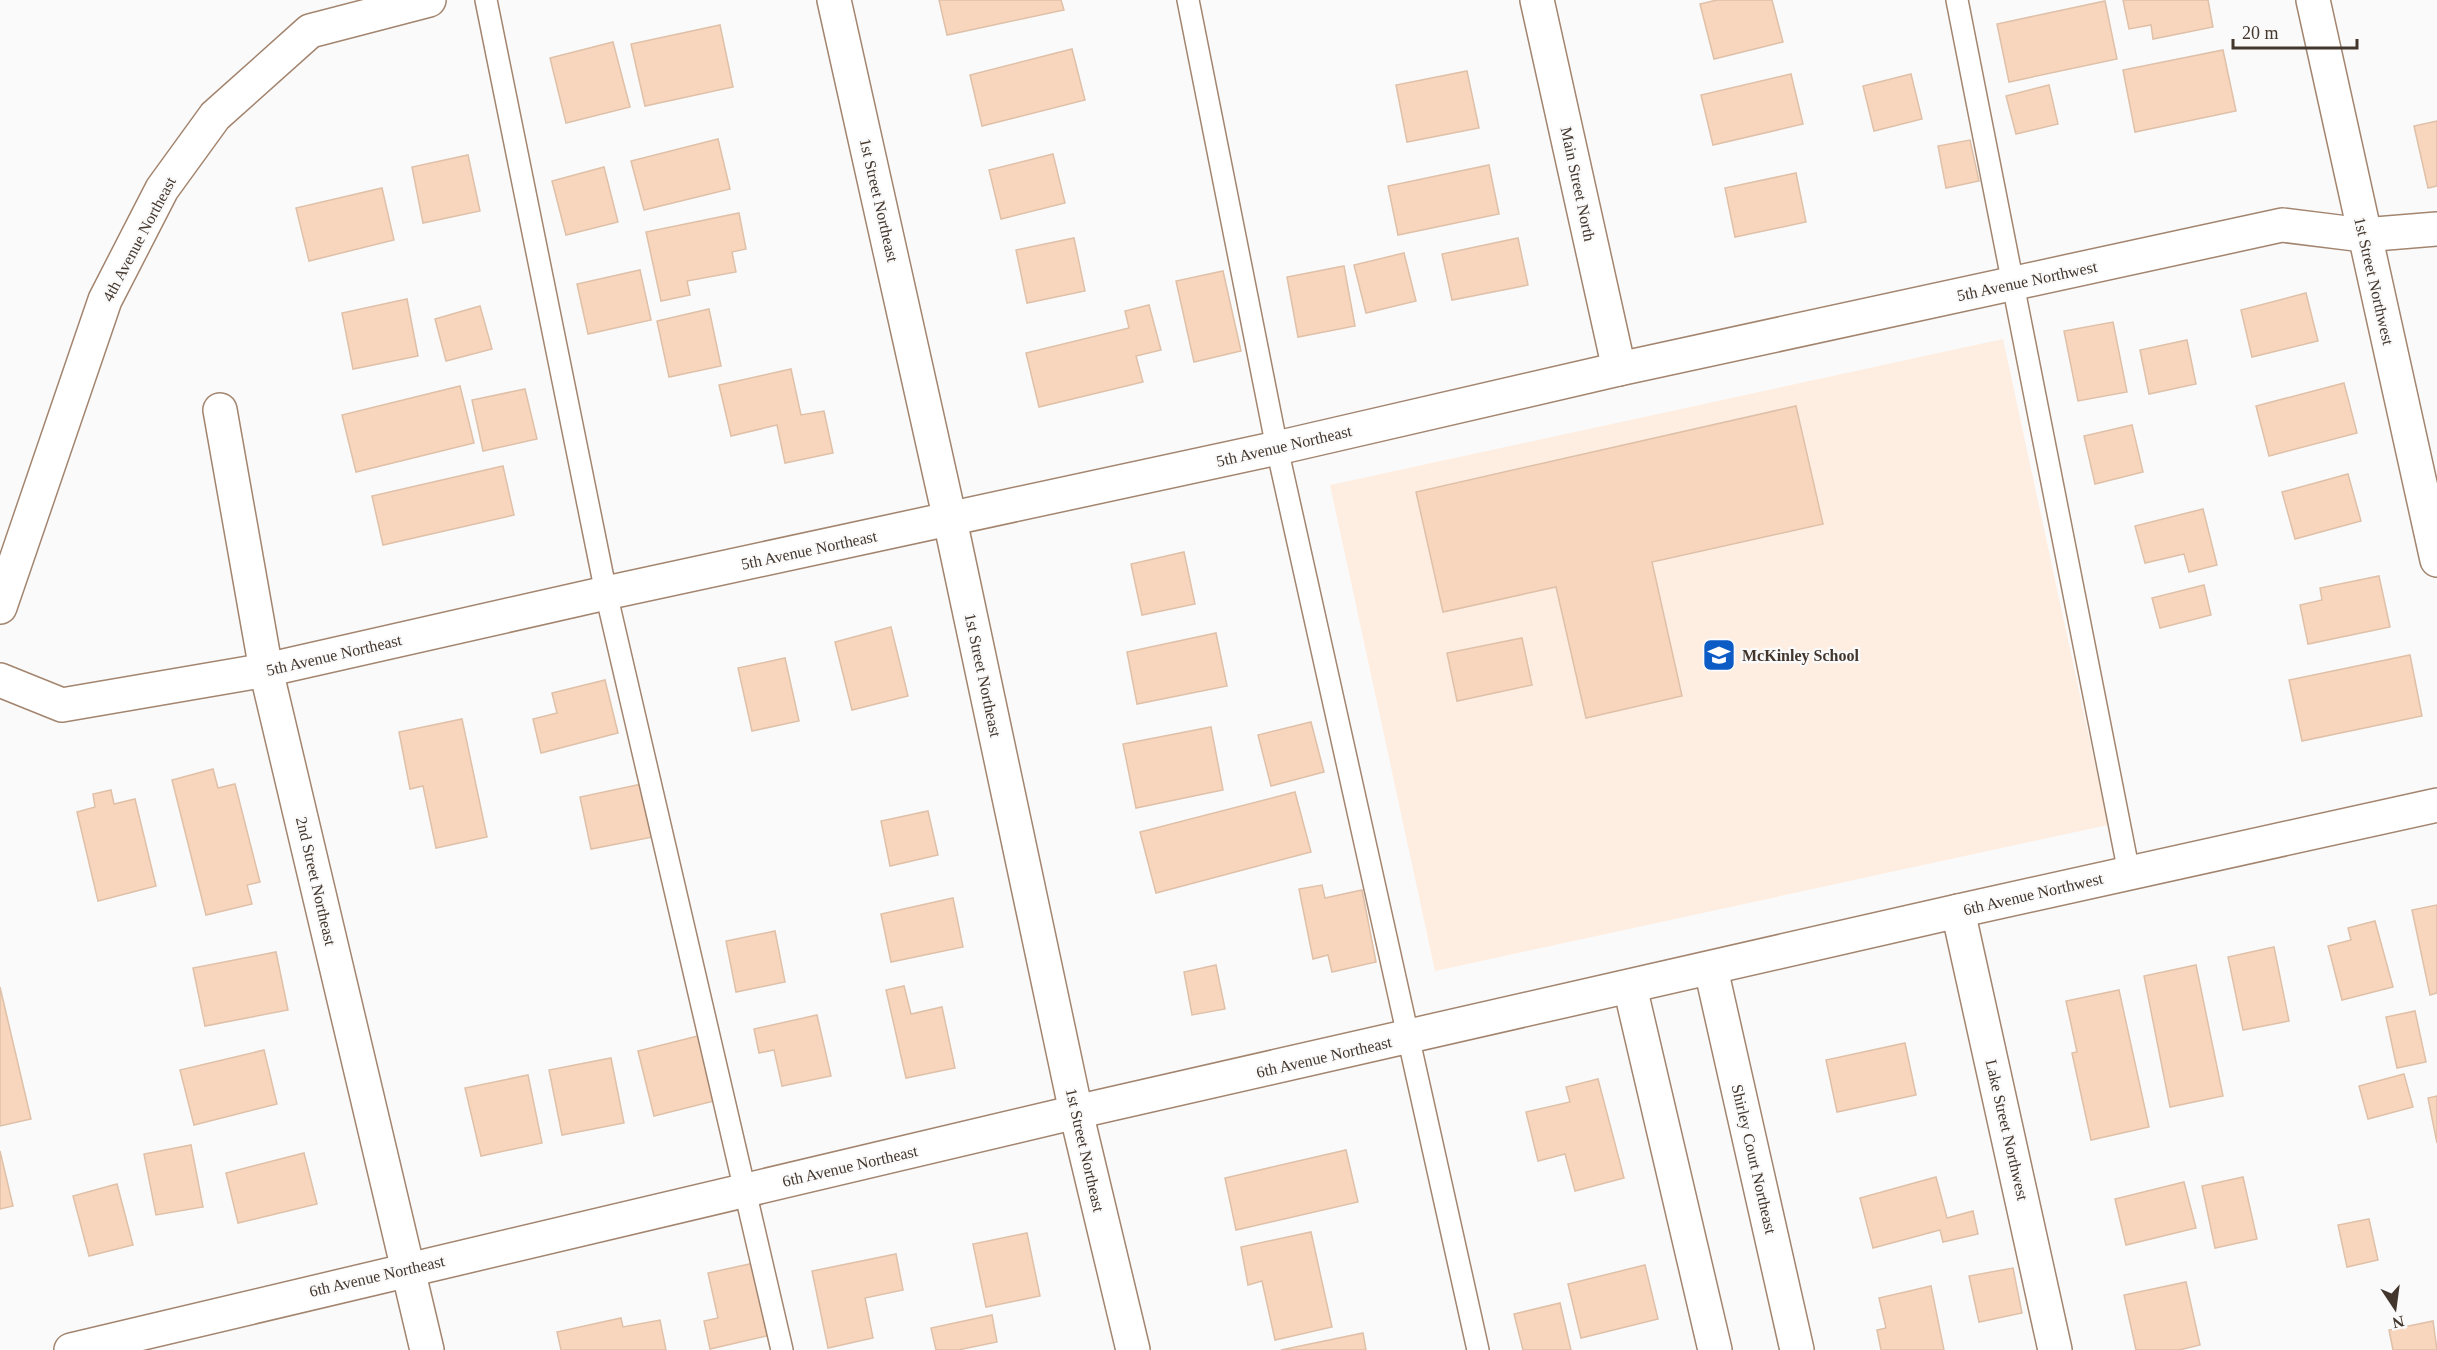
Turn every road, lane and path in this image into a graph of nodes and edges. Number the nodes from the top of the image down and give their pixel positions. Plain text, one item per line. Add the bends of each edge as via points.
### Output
1 (429, 0) edge
2 (486, 0) edge
3 (834, 0) edge
4 (1188, 0) edge
5 (1537, 0) edge
6 (1957, 0) edge
7 (2313, 0) edge
8 (2437, 229) edge
9 (2363, 235) junction
10 (2014, 285) junction
11 (1619, 369) junction
12 (220, 410) dead end
13 (1277, 448) junction
14 (950, 520) junction
15 (2437, 560) edge
16 (606, 593) junction
17 (0, 607) edge
18 (266, 670) junction
19 (0, 680) edge
20 (2437, 805) edge
21 (2129, 873) junction
22 (1958, 911) junction
23 (1711, 969) junction
24 (1630, 987) junction
25 (1409, 1038) junction
26 (1076, 1113) junction
27 (744, 1190) junction
28 (409, 1269) junction
29 (71, 1350) edge
30 (427, 1350) edge
31 (782, 1350) edge
32 (1133, 1350) edge
33 (1478, 1350) edge
34 (1715, 1350) edge
35 (1797, 1350) edge
36 (2055, 1350) edge

1 - 17 street, 4th Avenue Northeast via 310,31 215,116 162,189 105,300
2 - 16 lane
3 - 14 street, 1st Street Northeast
4 - 13 lane
5 - 11 street, Main Street North
6 - 10 lane
7 - 9 street, 1st Street Northwest
8 - 9 street, 5th Avenue Northwest
9 - 10 street, 5th Avenue Northwest via 2282,225
9 - 15 street, 1st Street Northwest
10 - 11 street, 5th Avenue Northwest
10 - 21 lane
11 - 13 street, 5th Avenue Northeast
12 - 18 street, 2nd Street Northeast
13 - 14 street, 5th Avenue Northeast
13 - 25 lane
14 - 16 street, 5th Avenue Northeast
14 - 26 street, 1st Street Northeast
16 - 18 street, 5th Avenue Northeast
16 - 27 lane
18 - 19 street, 5th Avenue Northeast via 62,705
18 - 28 street, 2nd Street Northeast
20 - 21 street, 6th Avenue Northwest
21 - 22 street, 6th Avenue Northwest
22 - 23 street, 6th Avenue Northwest
22 - 36 street, Lake Street Northwest
23 - 24 street, 6th Avenue Northwest
23 - 35 street, Shirley Court Northeast
24 - 25 street, 6th Avenue Northeast
24 - 34 street
25 - 26 street, 6th Avenue Northeast
25 - 33 lane
26 - 27 street, 6th Avenue Northeast
26 - 32 street, 1st Street Northeast
27 - 28 street, 6th Avenue Northeast
27 - 31 lane
28 - 29 street, 6th Avenue Northeast
28 - 30 street, 2nd Street Northeast

